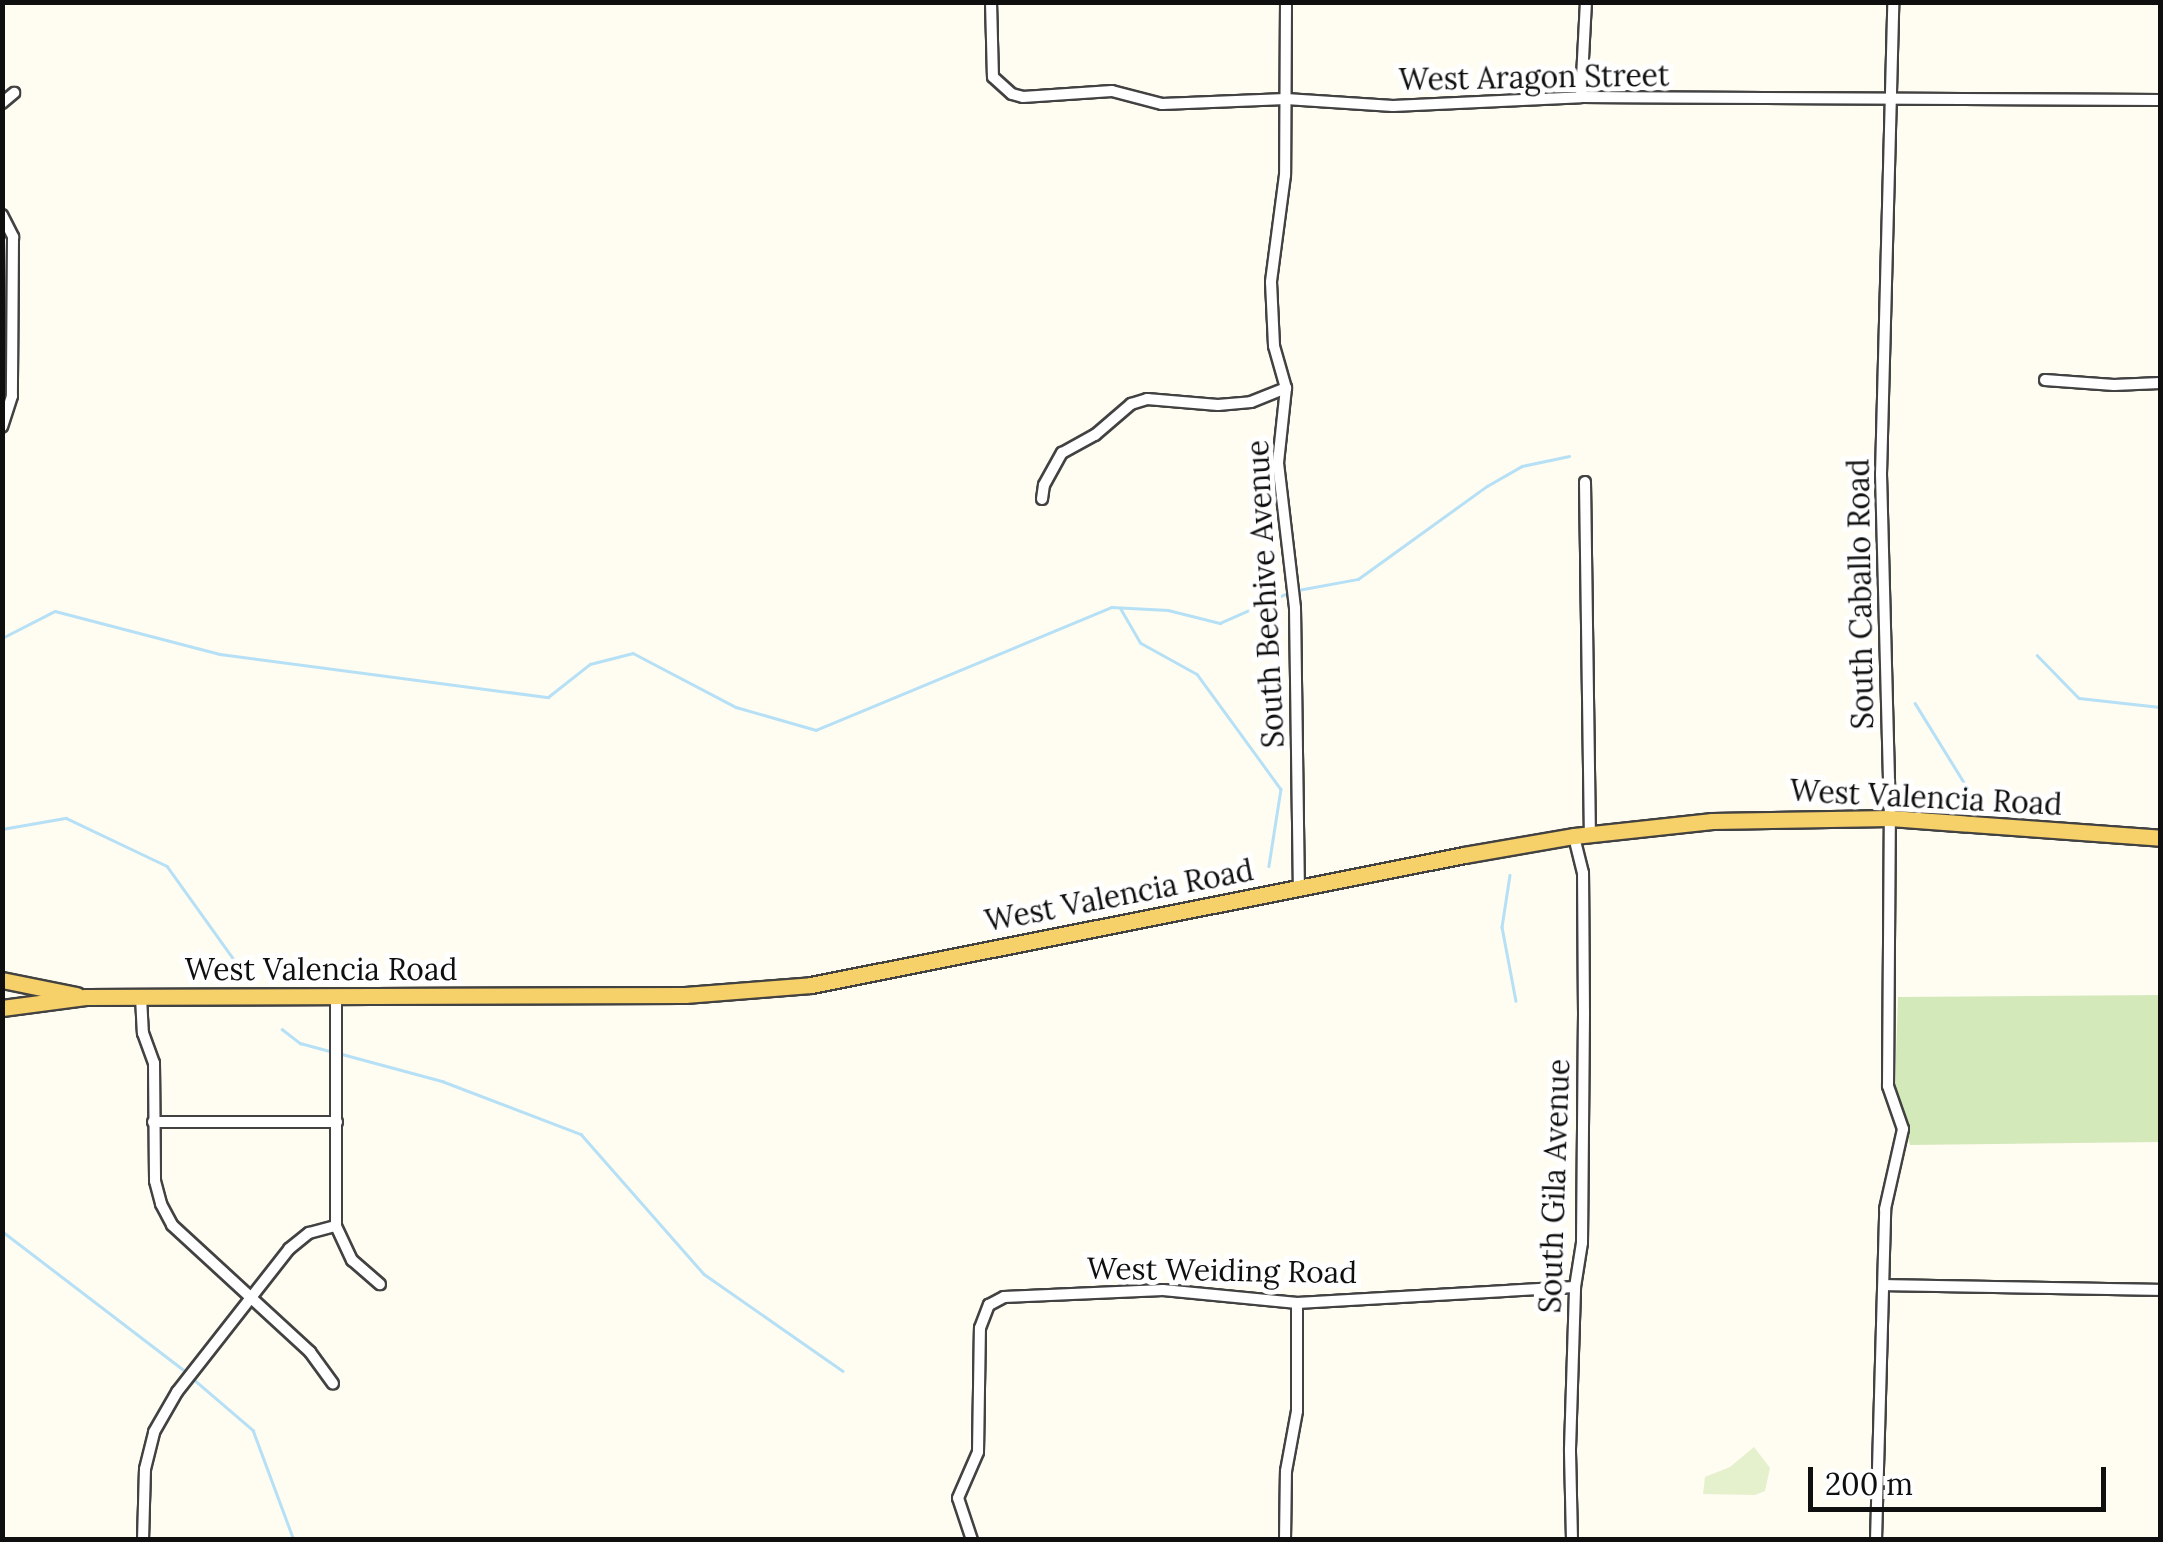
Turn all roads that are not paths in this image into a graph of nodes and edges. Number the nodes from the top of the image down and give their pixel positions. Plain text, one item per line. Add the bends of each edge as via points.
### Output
1 (991, 2) edge
2 (1286, 2) edge
3 (1586, 2) edge
4 (1893, 2) edge
5 (14, 93) dead end
6 (1581, 97) junction
7 (1286, 99) junction
8 (1892, 100) junction
9 (2160, 100) edge
10 (2, 104) edge
11 (2, 215) edge
12 (2045, 380) dead end
13 (2160, 383) edge
14 (1286, 388) junction
15 (2, 426) edge
16 (1586, 482) dead end
17 (1042, 498) dead end
18 (1890, 818) junction
19 (1582, 834) junction
20 (2160, 838) edge
21 (1299, 887) junction
22 (2, 980) edge
23 (141, 996) junction
24 (336, 996) junction
25 (85, 997) junction
26 (2, 1008) edge
27 (154, 1122) junction
28 (337, 1122) junction
29 (336, 1226) junction
30 (380, 1284) dead end
31 (1885, 1285) junction
32 (1575, 1286) junction
33 (2160, 1290) edge
34 (251, 1300) junction
35 (1297, 1303) junction
36 (333, 1384) dead end
37 (144, 1540) edge
38 (972, 1540) edge
39 (1286, 1540) edge
40 (1572, 1540) edge
41 (1876, 1540) edge

1 - 7 street, West Aragon Street via 993,77 1012,94 1112,91 1162,104
2 - 7 street, South Beehive Avenue
3 - 6 street
4 - 8 street, South Caballo Road
5 - 10 street
6 - 7 street, West Aragon Street via 1393,106
6 - 8 street, West Aragon Street
7 - 14 street, South Beehive Avenue via 1285,174 1271,282 1274,346
8 - 9 street, West Aragon Street
8 - 18 street, South Caballo Road via 1881,474
11 - 15 street via 13,237 13,276 12,396
12 - 13 street
14 - 17 street via 1251,402 1131,404 1096,436 1062,453
14 - 21 street, South Beehive Avenue via 1278,462 1295,608
16 - 19 street, South Gila Avenue
18 - 19 main road, West Valencia Road via 1733,819
18 - 20 main road, West Valencia Road
18 - 31 street, South Caballo Road via 1888,1086 1904,1129 1885,1209
19 - 21 main road, West Valencia Road
19 - 32 street, South Gila Avenue via 1582,1244
21 - 24 main road, West Valencia Road via 811,985 712,994
22 - 25 main road, West Valencia Road
23 - 24 main road, West Valencia Road
23 - 25 main road, West Valencia Road
23 - 27 street via 143,1033 154,1063
24 - 28 street
25 - 26 main road, West Valencia Road
27 - 28 street
27 - 34 street via 155,1181 172,1225
28 - 29 street
29 - 30 street via 352,1260
29 - 34 street via 309,1232 289,1249
31 - 33 street
31 - 41 street, South Caballo Road
32 - 35 street, West Weiding Road
32 - 40 street, South Gila Avenue
34 - 36 street via 310,1352
34 - 37 street via 177,1392 154,1432
35 - 38 street, West Weiding Road via 1148,1290 1021,1294 989,1305 980,1328 978,1452 958,1498
35 - 39 street via 1297,1412 1286,1471

